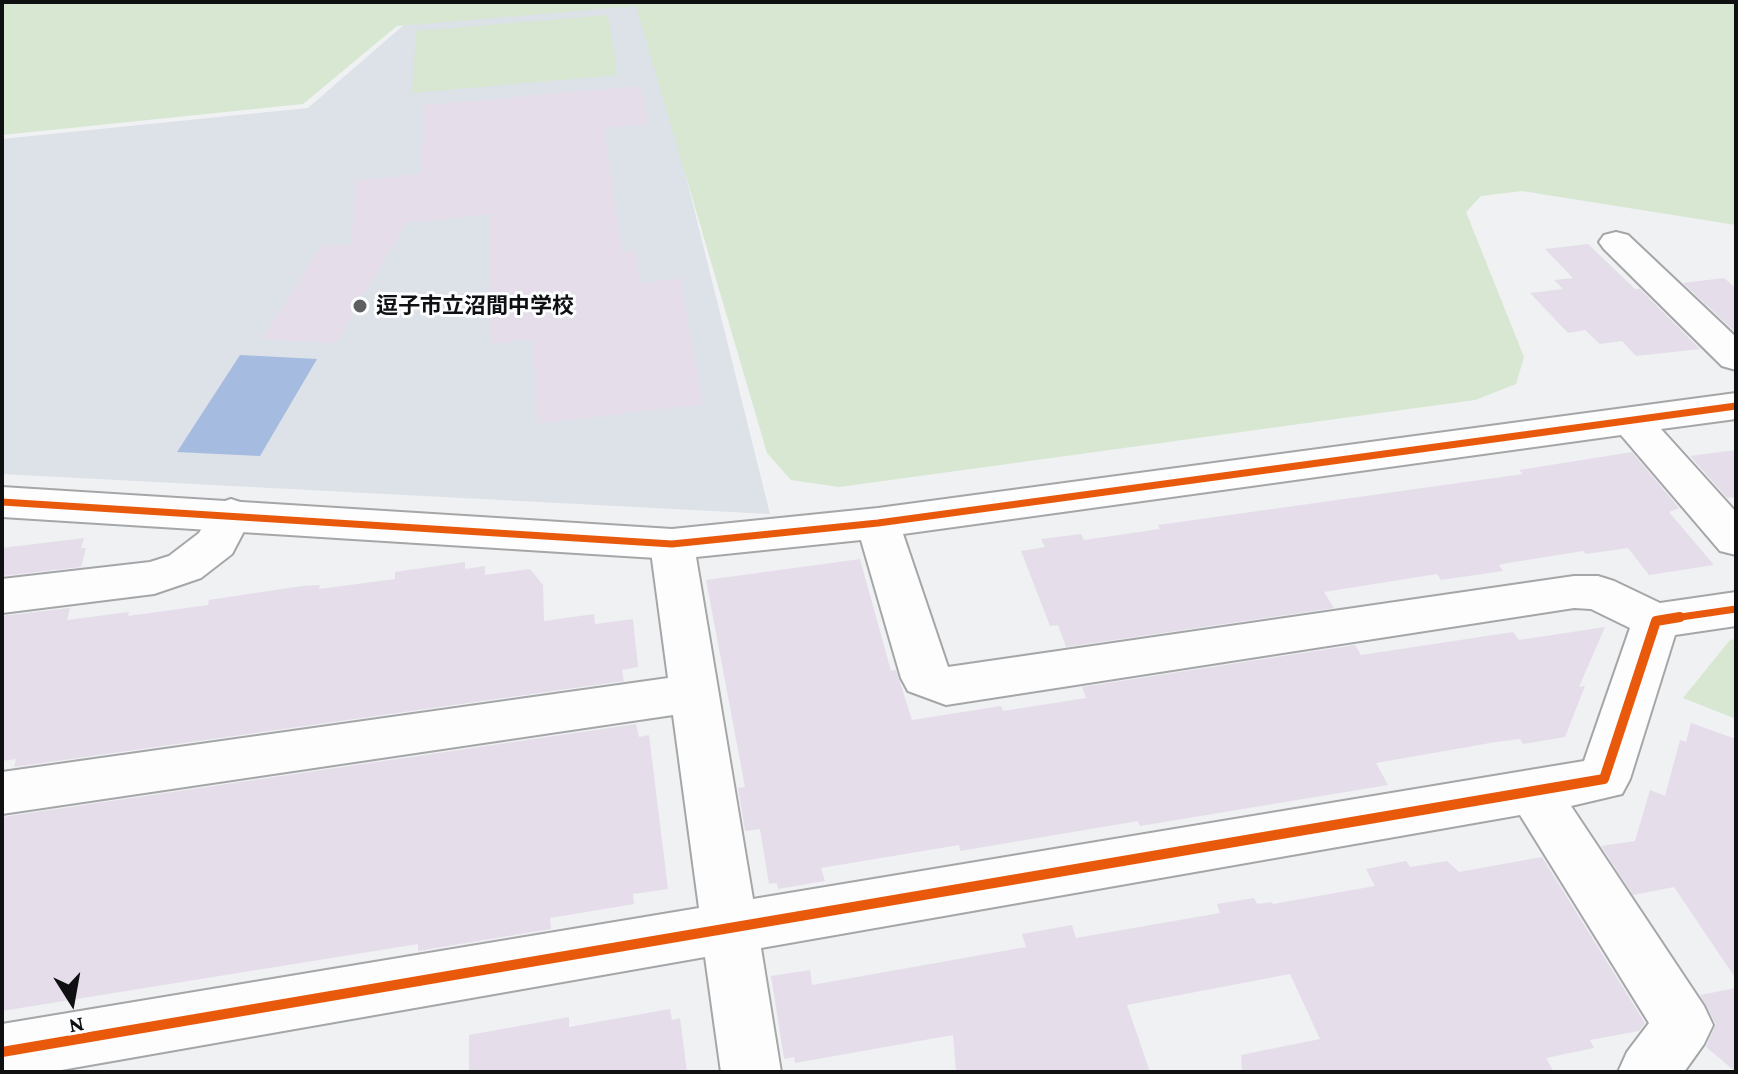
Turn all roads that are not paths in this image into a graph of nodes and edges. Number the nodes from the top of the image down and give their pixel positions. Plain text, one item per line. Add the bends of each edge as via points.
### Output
1 (1616, 242) dead end
2 (1736, 358) edge
3 (1736, 406) edge
4 (1630, 420) junction
5 (2, 502) edge
6 (231, 514) junction
7 (878, 523) junction
8 (1736, 540) edge
9 (672, 544) junction
10 (2, 596) edge
11 (1736, 609) edge
12 (1656, 621) junction
13 (694, 693) junction
14 (1533, 791) junction
15 (2, 793) edge
16 (731, 929) junction
17 (2, 1052) edge
18 (751, 1072) edge
19 (1648, 1072) edge

1 - 2 street
3 - 4 street
4 - 7 street
4 - 8 street
5 - 6 street
6 - 9 street
6 - 10 street via 216,543 185,567 154,578
7 - 9 street
7 - 12 street via 925,678 946,686 1574,592 1598,593
9 - 13 street
11 - 12 street
12 - 14 street via 1604,779
13 - 15 street
13 - 16 street
14 - 16 street
14 - 19 street via 1683,1025
16 - 17 street
16 - 18 street

